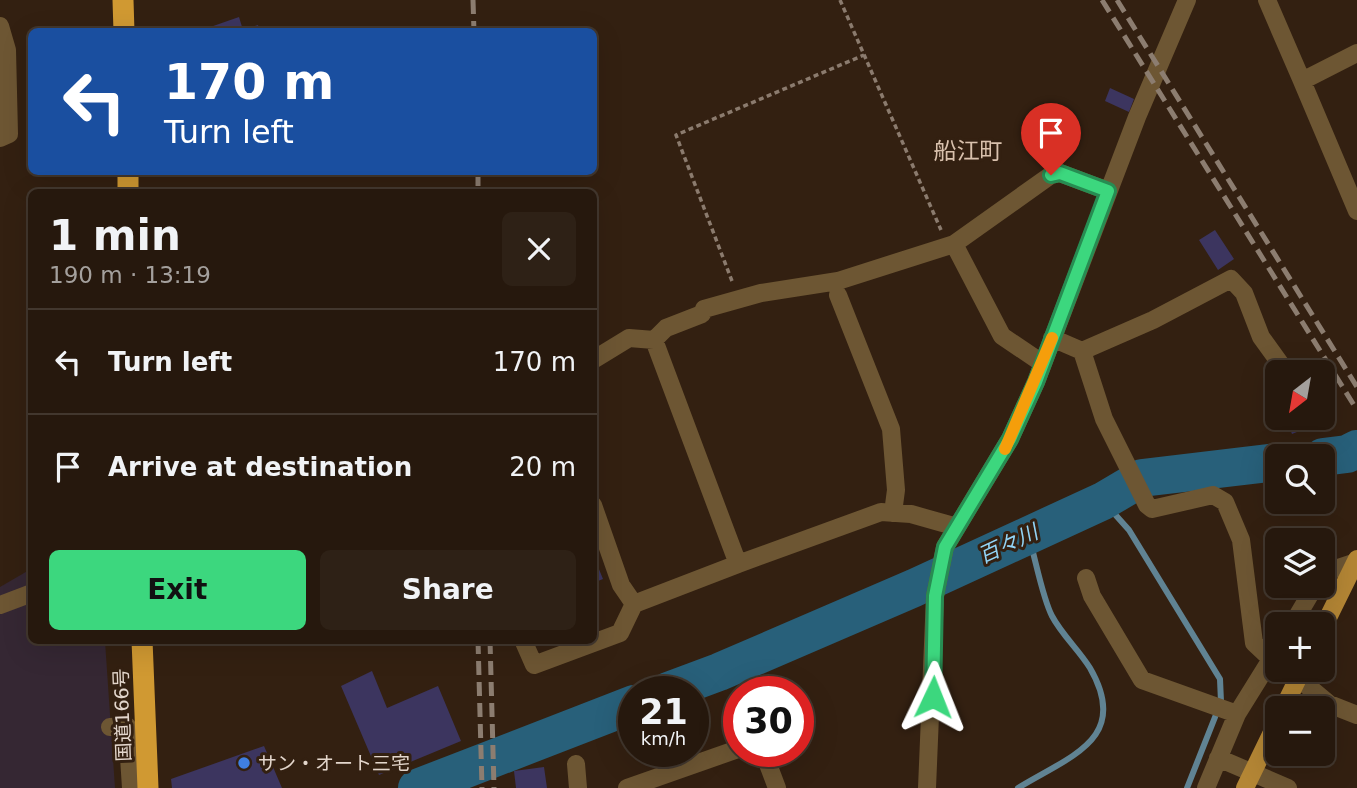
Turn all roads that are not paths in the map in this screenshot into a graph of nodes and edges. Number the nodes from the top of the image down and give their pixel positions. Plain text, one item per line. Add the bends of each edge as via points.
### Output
1 (123, 0) edge
2 (1187, 0) edge
3 (1267, 0) edge
4 (124, 28) edge
5 (1, 34) edge
6 (1357, 53) edge
7 (1302, 81) junction
8 (0, 138) edge
9 (1108, 191) junction
10 (1354, 191) edge
11 (1357, 211) edge
12 (954, 244) junction
13 (838, 295) dead end
14 (1052, 338) junction
15 (654, 340) junction
16 (1082, 351) junction
17 (597, 358) edge
18 (1278, 360) edge
19 (1042, 363) junction
20 (893, 513) junction
21 (597, 516) edge
22 (957, 527) junction
23 (1356, 560) edge
24 (738, 564) junction
25 (1335, 568) edge
26 (1086, 578) dead end
27 (28, 594) edge
28 (634, 604) junction
29 (0, 605) edge
30 (1331, 612) edge
31 (597, 642) edge
32 (142, 644) edge
33 (525, 644) edge
34 (591, 644) edge
35 (1265, 648) edge
36 (1265, 666) edge
37 (1308, 682) edge
38 (1233, 713) junction
39 (1357, 715) edge
40 (110, 727) dead end
41 (1265, 746) edge
42 (723, 753) edge
43 (1218, 758) junction
44 (576, 764) dead end
45 (769, 767) edge
46 (131, 788) edge
47 (148, 788) edge
48 (578, 788) edge
49 (627, 788) edge
50 (777, 788) edge
51 (928, 788) edge
52 (1206, 788) edge
53 (1245, 788) edge
54 (1288, 788) edge

1 - 4 highway
2 - 9 street
3 - 7 street
5 - 8 street via 7,50 9,134
6 - 7 street
7 - 10 street
9 - 12 street via 1060,173 1051,175
9 - 14 street
10 - 11 street
12 - 15 street via 838,281 704,309 702,314 666,328
12 - 19 street via 1002,335
13 - 20 street via 891,429 896,490
14 - 16 street
14 - 19 street
15 - 17 street via 629,338
15 - 24 street
16 - 18 street via 1231,279 1244,293 1261,337
16 - 35 street via 1104,419 1147,505 1161,508 1213,495 1226,502 1241,540 1254,643
19 - 22 street via 1010,439
20 - 22 street
20 - 24 street via 881,512
21 - 28 street via 621,585
22 - 51 street via 943,554 935,596
23 - 25 street
23 - 30 main road
24 - 28 street
26 - 38 street via 1142,680
27 - 29 street
28 - 31 street via 620,633
32 - 47 highway, 国道166号
33 - 34 street via 534,666
36 - 38 street
37 - 39 street via 1329,704
38 - 43 street
40 - 46 street via 127,726
41 - 53 main road
42 - 49 street
43 - 52 street
43 - 54 street
44 - 48 street
45 - 50 street

